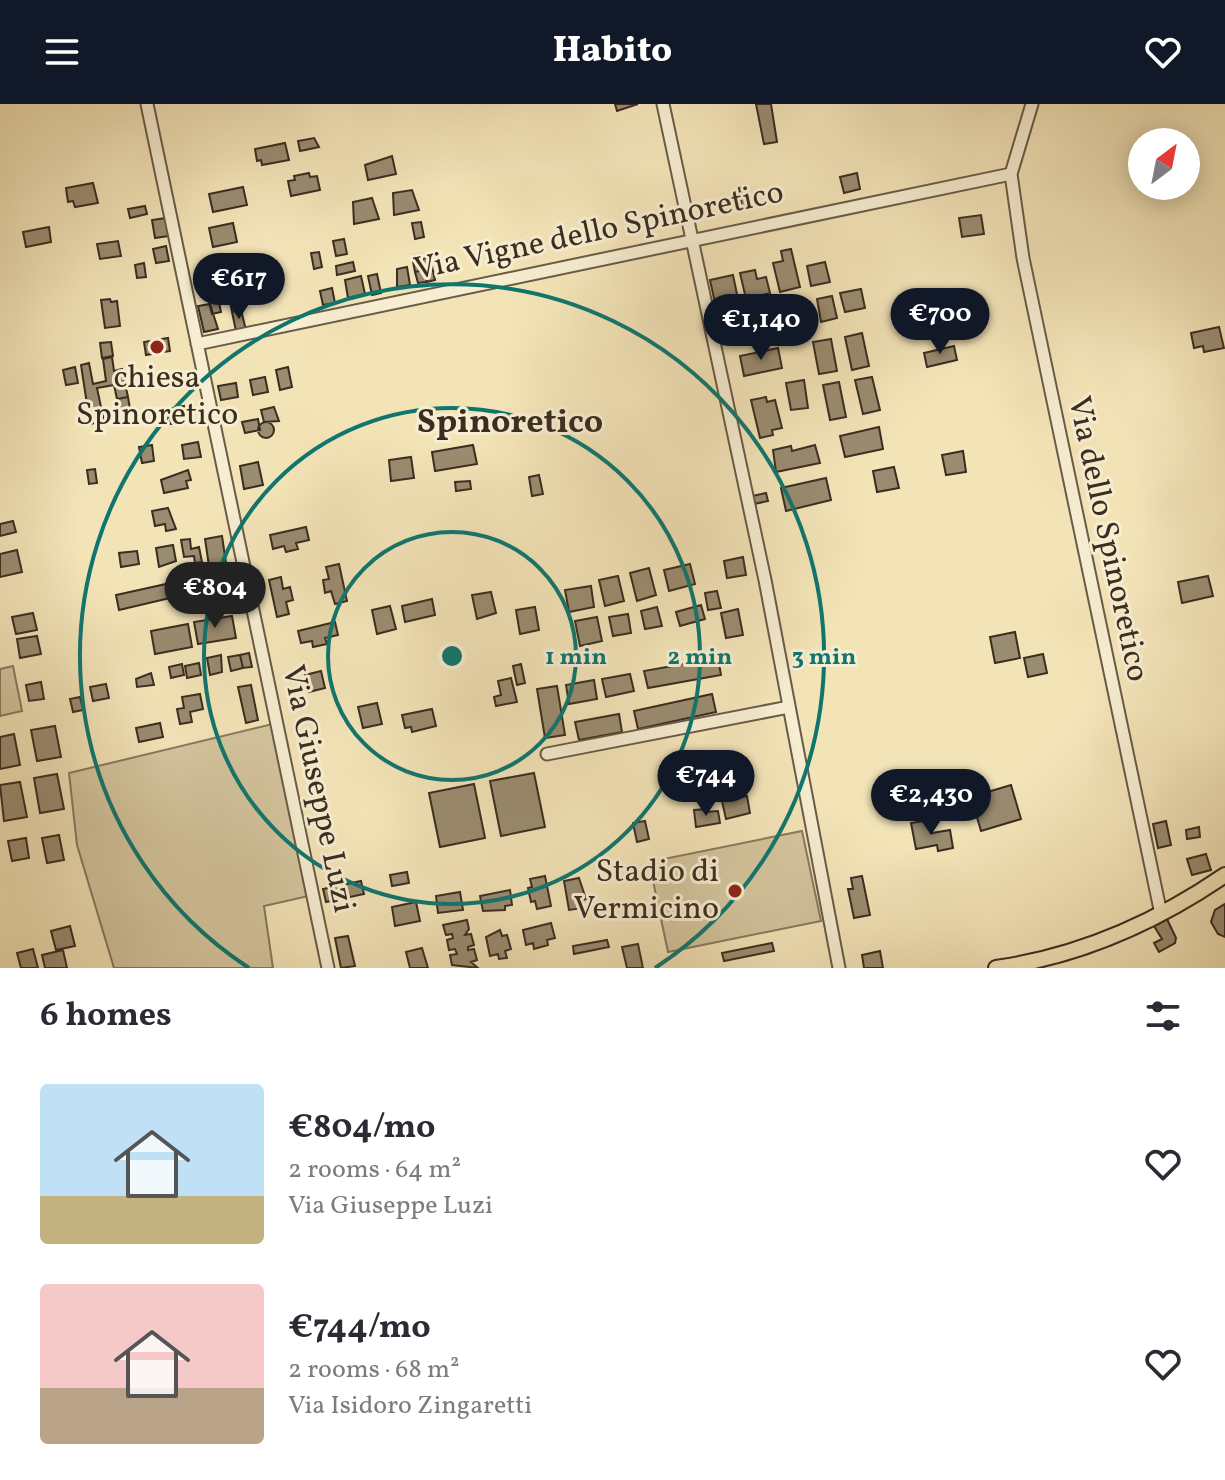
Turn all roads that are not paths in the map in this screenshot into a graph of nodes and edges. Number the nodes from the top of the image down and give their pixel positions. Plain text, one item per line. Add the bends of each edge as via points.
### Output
1 (147, 104) edge
2 (663, 104) edge
3 (1032, 104) edge
4 (1011, 174) junction
5 (692, 238) junction
6 (197, 344) junction
7 (789, 707) junction
8 (547, 754) dead end
9 (1225, 875) edge
10 (1161, 914) junction
11 (1044, 964) edge
12 (328, 968) edge
13 (839, 968) edge
14 (996, 968) edge

1 - 6 street, Via Giuseppe Luzi
2 - 5 street
3 - 4 street
4 - 5 street, Via Vigne dello Spinoretico
4 - 10 street, Via dello Spinoretico via 1028,289
5 - 6 street, Via Vigne dello Spinoretico
5 - 7 street
6 - 12 street, Via Giuseppe Luzi
7 - 8 street
7 - 13 street
9 - 10 main road
10 - 11 main road
11 - 14 main road

